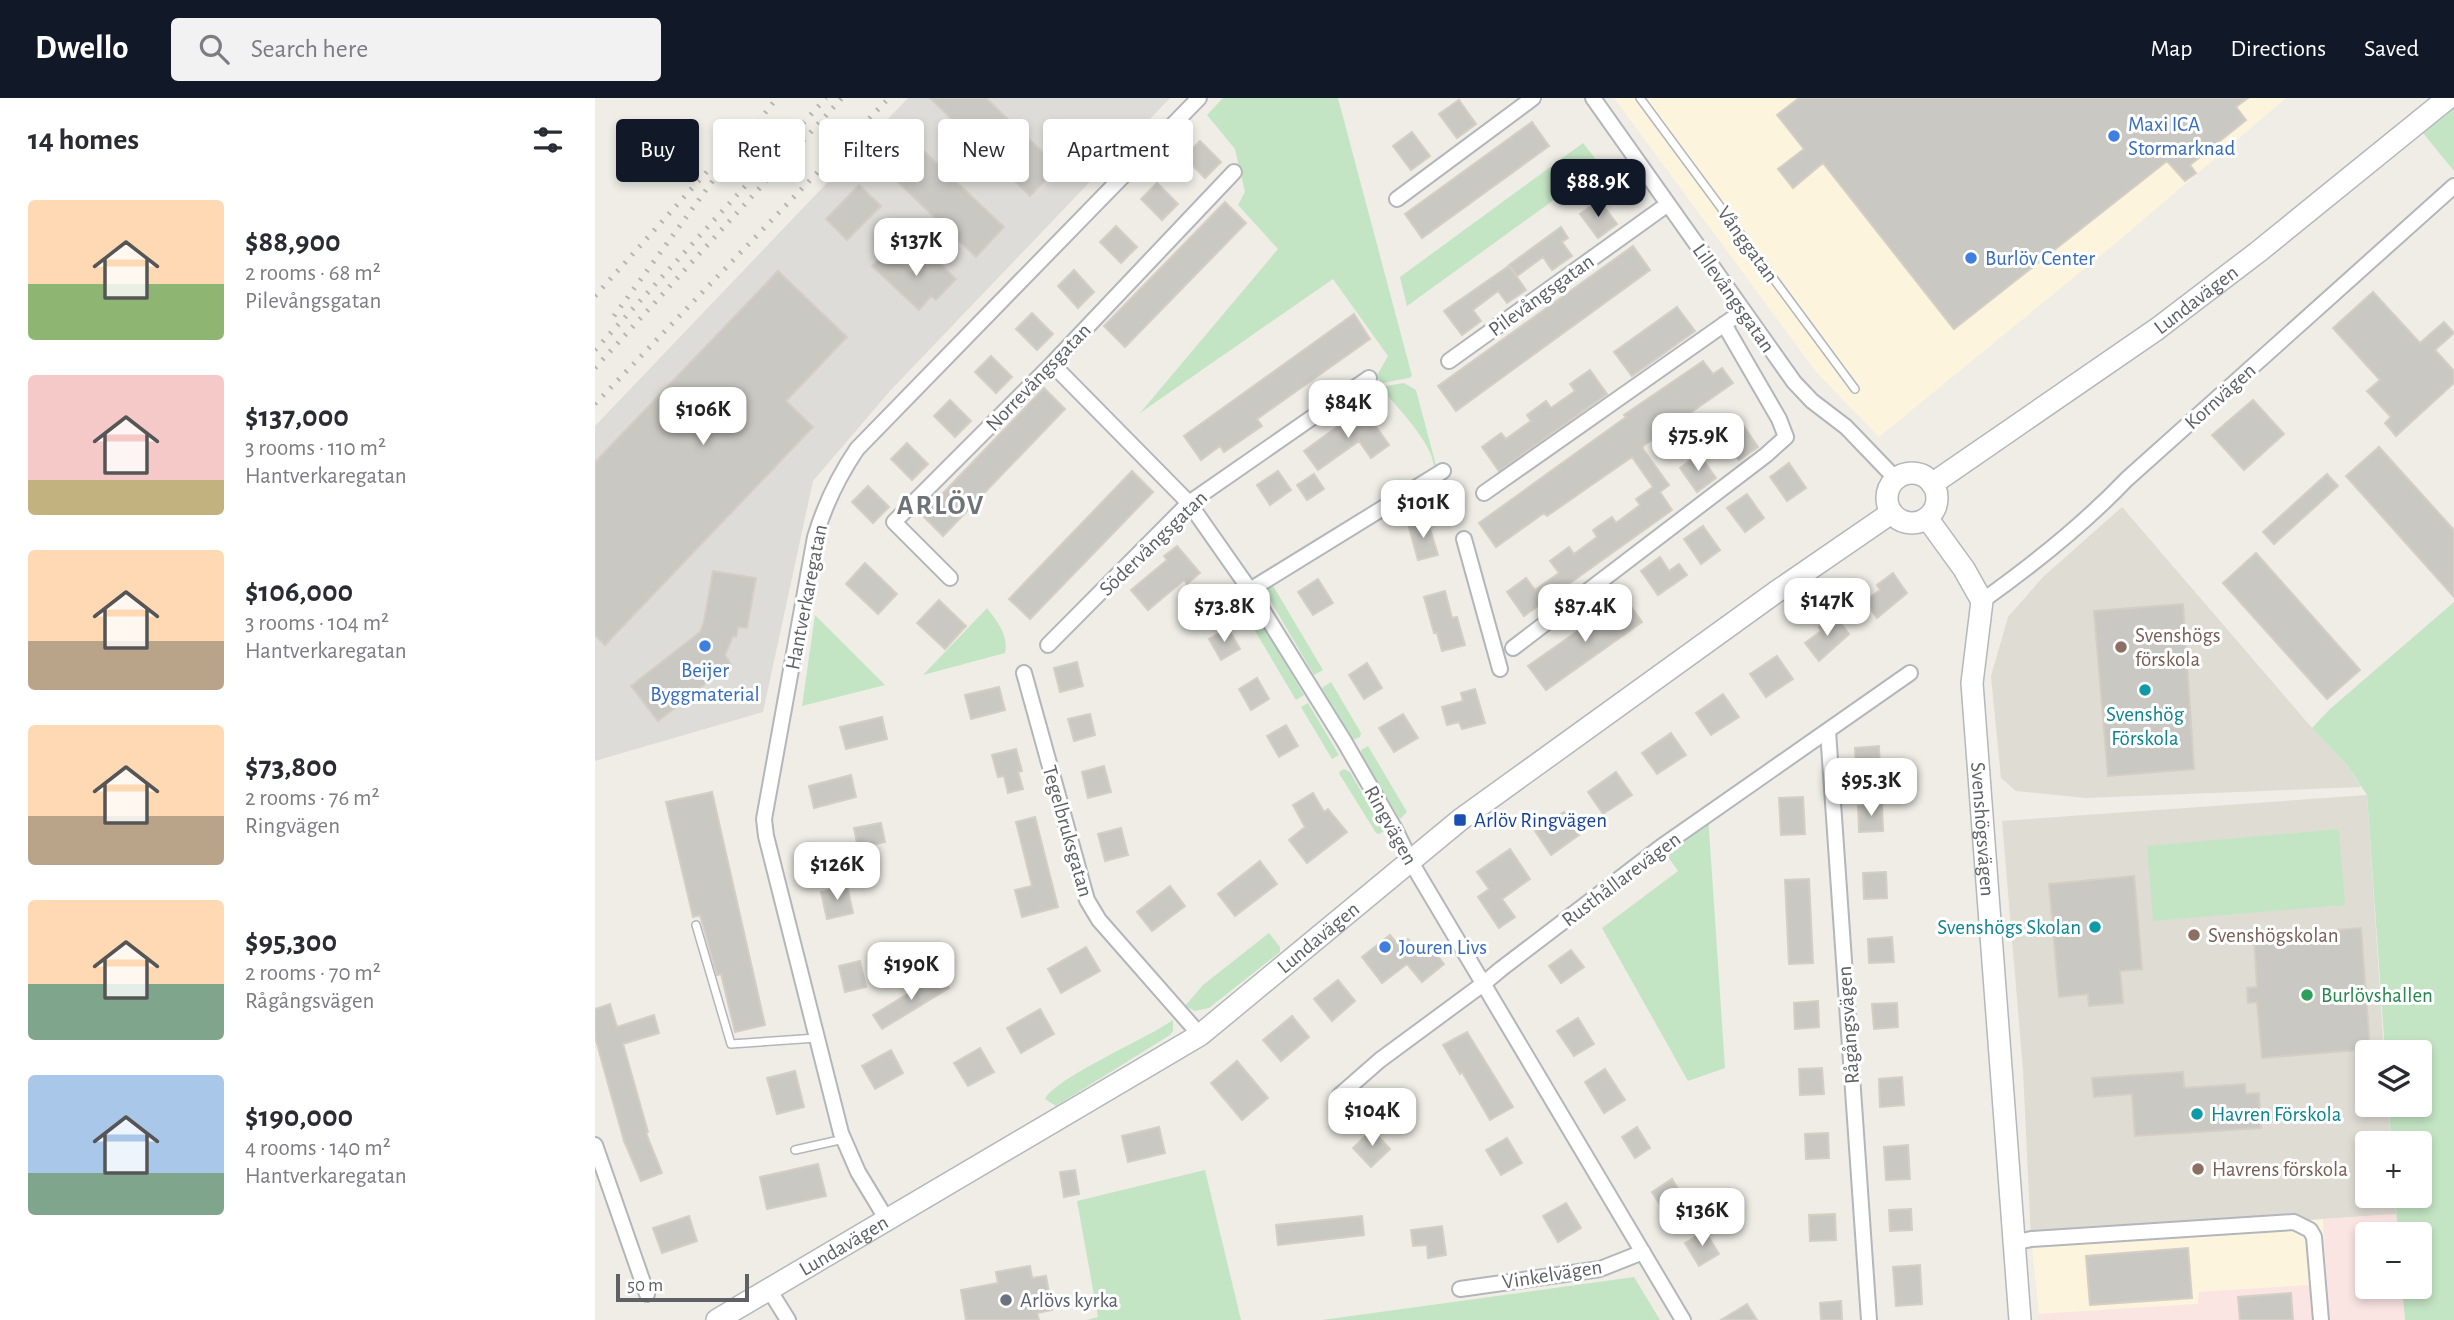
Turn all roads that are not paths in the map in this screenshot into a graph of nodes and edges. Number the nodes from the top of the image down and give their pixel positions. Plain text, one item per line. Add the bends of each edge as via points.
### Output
1 (1199, 98) edge
2 (1533, 98) edge
3 (1593, 98) edge
4 (1640, 98) edge
5 (2448, 98) edge
6 (1234, 172) dead end
7 (2454, 186) edge
8 (1397, 199) dead end
9 (1668, 204) junction
10 (1742, 311) junction
11 (1724, 324) junction
12 (1449, 361) dead end
13 (1052, 364) junction
14 (1369, 377) dead end
15 (1855, 389) dead end
16 (1443, 471) dead end
17 (1896, 479) junction
18 (1932, 484) junction
19 (1484, 493) dead end
20 (1189, 503) junction
21 (1891, 513) junction
22 (1927, 518) junction
23 (1464, 539) dead end
24 (950, 578) dead end
25 (1250, 590) junction
26 (1982, 601) junction
27 (1048, 645) dead end
28 (1513, 648) dead end
29 (1500, 669) dead end
30 (1024, 673) dead end
31 (1910, 673) dead end
32 (1828, 731) junction
33 (1411, 862) junction
34 (696, 925) dead end
35 (1483, 984) junction
36 (1200, 1035) junction
37 (817, 1038) junction
38 (1340, 1095) dead end
39 (843, 1139) junction
40 (595, 1145) edge
41 (795, 1150) dead end
42 (887, 1220) junction
43 (2014, 1242) junction
44 (1643, 1252) junction
45 (1459, 1289) dead end
46 (770, 1291) junction
47 (647, 1294) dead end
48 (717, 1320) edge
49 (788, 1320) edge
50 (1683, 1320) edge
51 (1869, 1320) edge
52 (2020, 1320) edge
53 (2321, 1320) edge

1 - 37 street, Hantverkaregatan via 857,449 824,506 764,819
2 - 8 street
3 - 9 street, Lillevångsgatan
4 - 15 lane, Vånggatan
5 - 18 main road, Lundavägen via 2157,329
6 - 13 street, Norrevångsgatan
7 - 26 street, Kornvägen via 2085,520
9 - 10 street, Lillevångsgatan
9 - 12 street, Pilevångsgatan
10 - 11 street
10 - 17 street, Lillevångsgatan via 1794,382
11 - 19 street
11 - 28 street via 1786,437
13 - 20 street, Ringvägen
13 - 24 street, Norrevångsgatan via 894,522
14 - 20 street, Södervångsgatan
16 - 25 street
17 - 18 main road via 1919,474
17 - 21 main road via 1888,491
18 - 22 main road via 1936,502
20 - 25 street, Ringvägen
20 - 27 street, Södervångsgatan
21 - 22 main road via 1908,523
21 - 33 main road, Lundavägen via 1460,820
22 - 26 main road
23 - 29 street
25 - 33 street, Ringvägen via 1344,741
26 - 43 main road, Svenshögsvägen via 1972,682
30 - 36 street, Tegelbruksgatan via 1087,900 1099,920
31 - 32 street, Rusthållarevägen
32 - 35 street, Rusthållarevägen via 1661,847
32 - 51 street, Rågångsvägen
33 - 35 street, Ringvägen
33 - 36 main road, Lundavägen
34 - 37 lane via 731,1044
35 - 38 street, Rusthållarevägen
35 - 44 street, Ringvägen
36 - 42 main road, Lundavägen
37 - 39 street, Hantverkaregatan
39 - 41 lane
39 - 42 street, Hantverkaregatan
40 - 47 street
42 - 46 main road, Lundavägen
43 - 52 main road, Svenshögsvägen
43 - 53 street via 2294,1222 2314,1237
44 - 45 street, Vinkelvägen via 1600,1269
44 - 50 street, Ringvägen
46 - 48 main road, Lundavägen
46 - 49 street

